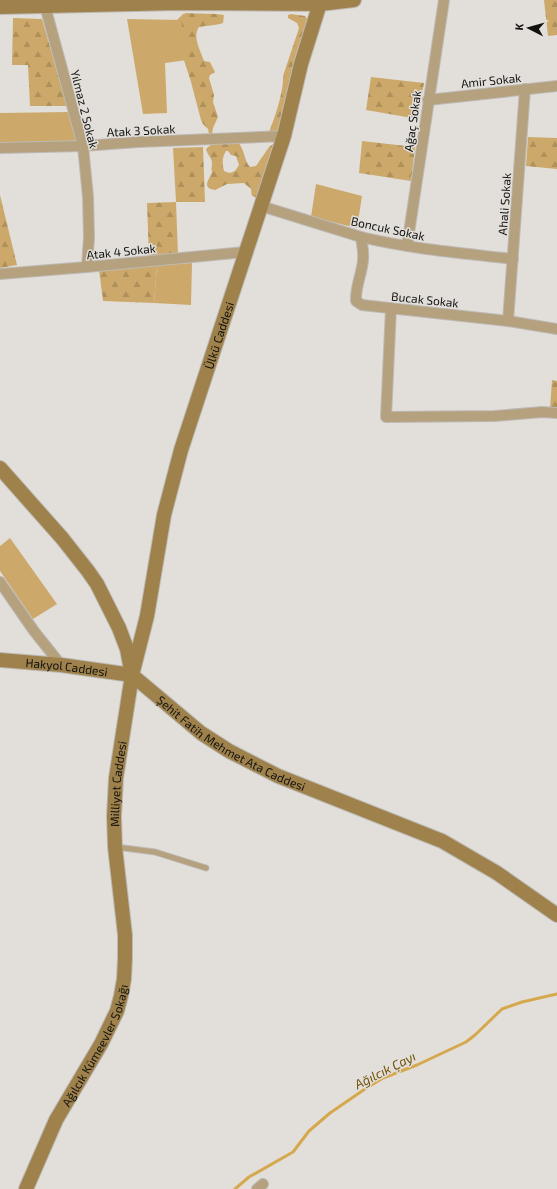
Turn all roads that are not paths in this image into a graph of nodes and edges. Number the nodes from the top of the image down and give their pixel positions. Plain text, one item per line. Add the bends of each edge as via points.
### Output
1 (354, 0) edge
2 (444, 0) edge
3 (180, 2) edge
4 (320, 2) edge
5 (45, 6) junction
6 (0, 7) edge
7 (557, 86) edge
8 (526, 89) junction
9 (428, 100) junction
10 (284, 136) junction
11 (83, 146) junction
12 (0, 148) edge
13 (261, 206) junction
14 (361, 237) junction
15 (407, 246) junction
16 (245, 252) junction
17 (513, 259) junction
18 (87, 267) junction
19 (0, 274) edge
20 (391, 308) junction
21 (508, 321) junction
22 (557, 329) edge
23 (557, 412) edge
24 (0, 468) edge
25 (0, 582) edge
26 (0, 660) edge
27 (60, 666) junction
28 (132, 675) junction
29 (116, 847) junction
30 (206, 868) dead end
31 (120, 892) joint
32 (557, 915) edge
33 (26, 1189) edge

1 - 4 street
2 - 9 street, Ağaç Sokak
3 - 4 street
3 - 5 street
4 - 10 street, Ülkü Caddesi via 301,64
5 - 6 street
5 - 11 street, Yılmaz 2 Sokak
7 - 8 street, Amir Sokak
8 - 9 street, Amir Sokak
8 - 17 street, Ahali Sokak
9 - 15 street, Ağaç Sokak
10 - 11 street, Atak 3 Sokak
10 - 13 street, Ülkü Caddesi
11 - 12 street, Atak 3 Sokak
11 - 18 street, Yılmaz 2 Sokak via 88,197
13 - 14 street, Boncuk Sokak
13 - 16 street, Ülkü Caddesi
14 - 15 street, Boncuk Sokak
14 - 20 street, Bucak Sokak via 363,260 355,294 356,301 362,305
15 - 17 street, Boncuk Sokak
16 - 18 street, Atak 4 Sokak
16 - 28 street, Ülkü Caddesi via 169,491 147,616
17 - 21 street, Ahali Sokak
18 - 19 street, Atak 4 Sokak
20 - 21 street, Bucak Sokak
20 - 23 street via 386,417 495,416
21 - 22 street, Bucak Sokak
24 - 28 street via 62,538 97,584 119,628 127,649
25 - 27 street
26 - 27 street, Hakyol Caddesi
27 - 28 street, Hakyol Caddesi
28 - 29 street, Milliyet Caddesi via 116,778
28 - 32 street, Şehit Fatih Mehmet Ata Caddesi via 201,733 229,751 278,776 442,841 492,869
29 - 30 lane via 155,852
29 - 31 street, Milliyet Caddesi
31 - 33 street, Ağılcık Kümeevler Sokağı via 126,958 117,1011 101,1044 56,1120

